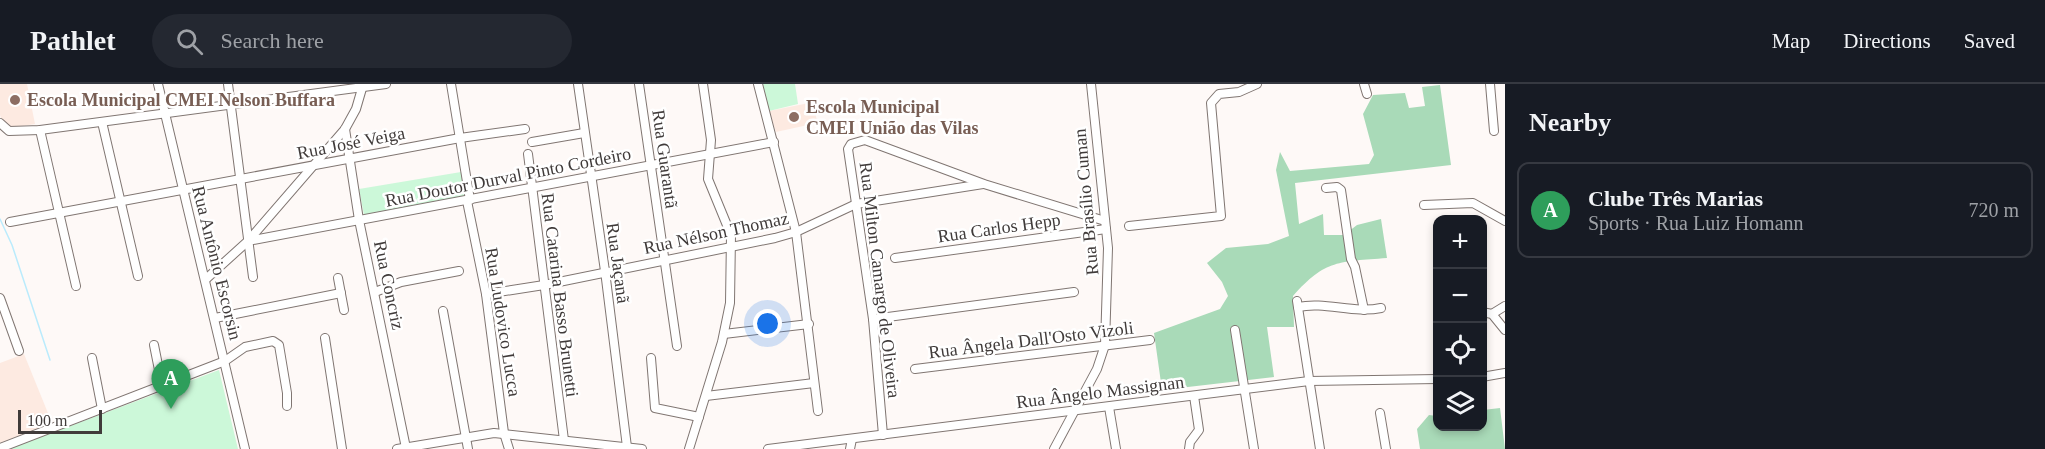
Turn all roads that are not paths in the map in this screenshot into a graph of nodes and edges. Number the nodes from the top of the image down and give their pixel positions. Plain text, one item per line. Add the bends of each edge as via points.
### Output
1 (158, 84) edge
2 (228, 84) edge
3 (386, 84) edge
4 (451, 84) edge
5 (578, 84) edge
6 (639, 84) edge
7 (703, 84) edge
8 (758, 84) edge
9 (1090, 84) edge
10 (1257, 84) edge
11 (1365, 84) edge
12 (1490, 84) edge
13 (363, 86) edge
14 (1366, 94) dead end
15 (231, 105) junction
16 (165, 113) junction
17 (102, 122) junction
18 (0, 123) edge
19 (345, 129) junction
20 (525, 129) dead end
21 (40, 130) junction
22 (1494, 131) dead end
23 (584, 133) junction
24 (460, 138) junction
25 (532, 142) dead end
26 (774, 142) junction
27 (528, 154) dead end
28 (711, 154) junction
29 (349, 158) junction
30 (313, 165) junction
31 (651, 165) junction
32 (590, 176) junction
33 (240, 180) junction
34 (984, 184) junction
35 (183, 188) junction
36 (531, 188) junction
37 (1326, 188) dead end
38 (469, 200) junction
39 (121, 201) junction
40 (856, 204) junction
41 (1424, 205) dead end
42 (58, 213) junction
43 (359, 220) junction
44 (1505, 221) edge
45 (10, 222) dead end
46 (1106, 225) junction
47 (1129, 226) dead end
48 (796, 232) junction
49 (248, 241) junction
50 (732, 246) junction
51 (895, 258) dead end
52 (664, 259) junction
53 (459, 271) dead end
54 (605, 271) junction
55 (138, 276) dead end
56 (253, 277) dead end
57 (338, 278) dead end
58 (206, 279) junction
59 (544, 285) junction
60 (76, 286) dead end
61 (375, 292) junction
62 (1074, 292) dead end
63 (341, 293) junction
64 (486, 294) junction
65 (0, 298) edge
66 (1505, 306) edge
67 (1381, 308) dead end
68 (344, 310) dead end
69 (1364, 310) junction
70 (443, 311) dead end
71 (1487, 313) edge
72 (1492, 314) junction
73 (215, 318) junction
74 (873, 319) junction
75 (809, 324) junction
76 (1235, 330) dead end
77 (1505, 330) edge
78 (724, 334) junction
79 (325, 338) dead end
80 (1150, 340) dead end
81 (154, 345) dead end
82 (1105, 345) junction
83 (677, 346) dead end
84 (19, 351) dead end
85 (92, 358) dead end
86 (651, 358) dead end
87 (225, 361) junction
88 (915, 369) dead end
89 (1505, 373) edge
90 (1487, 376) edge
91 (1433, 379) edge
92 (1309, 381) junction
93 (814, 383) junction
94 (162, 386) junction
95 (1245, 389) junction
96 (706, 396) junction
97 (1194, 396) junction
98 (287, 406) dead end
99 (1109, 406) junction
100 (102, 409) junction
101 (818, 411) dead end
102 (1074, 411) junction
103 (1380, 413) dead end
104 (699, 417) junction
105 (504, 433) junction
106 (883, 435) junction
107 (466, 437) junction
108 (852, 439) junction
109 (564, 440) junction
110 (627, 447) junction
111 (0, 448) edge
112 (401, 448) edge
113 (245, 449) edge
114 (342, 449) edge
115 (468, 449) edge
116 (509, 449) edge
117 (642, 449) edge
118 (690, 449) edge
119 (768, 449) edge
120 (773, 449) edge
121 (850, 449) edge
122 (1054, 449) edge
123 (1116, 449) edge
124 (1189, 449) edge
125 (1254, 449) edge
126 (1320, 449) edge
127 (1386, 449) edge

1 - 16 street, Rua Antônio Escorsin
2 - 15 street
3 - 13 street
4 - 24 street, Rua Ludovico Lucca
5 - 23 street, Rua Jaçanã
6 - 31 street, Rua Guarantã
7 - 28 street
8 - 26 street
9 - 46 street, Rua Brasílio Cuman
10 - 47 street via 1239,92 1219,94 1211,103 1221,216
11 - 14 street
12 - 22 street
13 - 15 street
13 - 19 street
15 - 16 street
15 - 33 street
16 - 17 street
16 - 35 street, Rua Antônio Escorsin
17 - 21 street
17 - 39 street
18 - 21 street via 9,131
19 - 29 street, Rua Concriz
19 - 30 street
20 - 24 street, Rua José Veiga
21 - 42 street
23 - 25 street
23 - 32 street, Rua Jaçanã
24 - 29 street, Rua José Veiga
24 - 38 street, Rua Ludovico Lucca
26 - 28 street, Rua Doutor Durval Pinto Cordeiro
26 - 48 street
27 - 36 street, Rua Catarina Basso Brunetti
28 - 31 street, Rua Doutor Durval Pinto Cordeiro
28 - 50 street via 708,179 727,220
29 - 30 street, Rua José Veiga
29 - 43 street, Rua Concriz
30 - 33 street, Rua José Veiga
30 - 49 street
31 - 32 street, Rua Doutor Durval Pinto Cordeiro
31 - 52 street, Rua Guarantã
32 - 36 street, Rua Doutor Durval Pinto Cordeiro
32 - 54 street, Rua Jaçanã
33 - 35 street, Rua José Veiga
33 - 49 street
34 - 40 street, Rua Nélson Thomaz
34 - 40 street, Rua Milton Camargo de Oliveira via 865,140 857,141 848,149
34 - 46 street
35 - 39 street, Rua José Veiga
35 - 58 street, Rua Antônio Escorsin
36 - 38 street, Rua Doutor Durval Pinto Cordeiro
36 - 59 street, Rua Catarina Basso Brunetti
37 - 69 street via 1341,190 1351,259
38 - 43 street, Rua Doutor Durval Pinto Cordeiro
38 - 64 street, Rua Ludovico Lucca
39 - 42 street, Rua José Veiga
39 - 55 street
40 - 48 street, Rua Nélson Thomaz
40 - 74 street, Rua Milton Camargo de Oliveira
41 - 44 street via 1467,201
42 - 45 street, Rua José Veiga
42 - 60 street
43 - 49 street, Rua Doutor Durval Pinto Cordeiro
43 - 61 street, Rua Concriz
46 - 51 street, Rua Carlos Hepp
46 - 82 street, Rua Brasílio Cuman
48 - 50 street, Rua Nélson Thomaz
48 - 75 street
49 - 56 street
49 - 58 street
50 - 52 street, Rua Nélson Thomaz
50 - 78 street via 730,303
52 - 54 street, Rua Nélson Thomaz
52 - 83 street, Rua Guarantã
53 - 61 street via 401,282
54 - 59 street, Rua Nélson Thomaz
54 - 110 street, Rua Jaçanã
57 - 63 street
58 - 73 street, Rua Antônio Escorsin
59 - 64 street, Rua Nélson Thomaz
59 - 109 street, Rua Catarina Basso Brunetti
61 - 112 street, Rua Concriz
62 - 74 street
63 - 68 street
63 - 73 street
64 - 105 street, Rua Ludovico Lucca
65 - 84 street
66 - 72 street
67 - 69 street
69 - 92 street via 1297,304
70 - 107 street
71 - 72 street
72 - 77 street
73 - 87 street, Rua Antônio Escorsin
74 - 106 street, Rua Milton Camargo de Oliveira
75 - 78 street
75 - 93 street
76 - 95 street
78 - 96 street
79 - 114 street
80 - 82 street, Rua Ângela Dall'Osto Vizoli
81 - 94 street
82 - 88 street, Rua Ângela Dall'Osto Vizoli
82 - 102 street, Rua Brasílio Cuman
85 - 100 street
86 - 104 street via 656,408
87 - 94 street
87 - 98 street via 245,347 276,342
87 - 113 street, Rua Antônio Escorsin
89 - 90 street
91 - 92 street, Rua Ângelo Massignan
92 - 95 street, Rua Ângelo Massignan
92 - 126 street
93 - 96 street
93 - 101 street
94 - 100 street
95 - 97 street, Rua Ângelo Massignan
95 - 125 street
96 - 104 street
97 - 99 street, Rua Ângelo Massignan
97 - 124 street via 1199,430
99 - 102 street, Rua Ângelo Massignan
99 - 123 street
100 - 111 street
102 - 106 street, Rua Ângelo Massignan
102 - 122 street, Rua Brasílio Cuman
103 - 127 street
104 - 118 street
105 - 107 street
105 - 109 street
105 - 116 street, Rua Ludovico Lucca
106 - 108 street, Rua Ângelo Massignan
107 - 112 street
107 - 115 street
108 - 120 street, Rua Ângelo Massignan
108 - 121 street
109 - 110 street
110 - 117 street
119 - 120 street, Rua Ângelo Massignan

